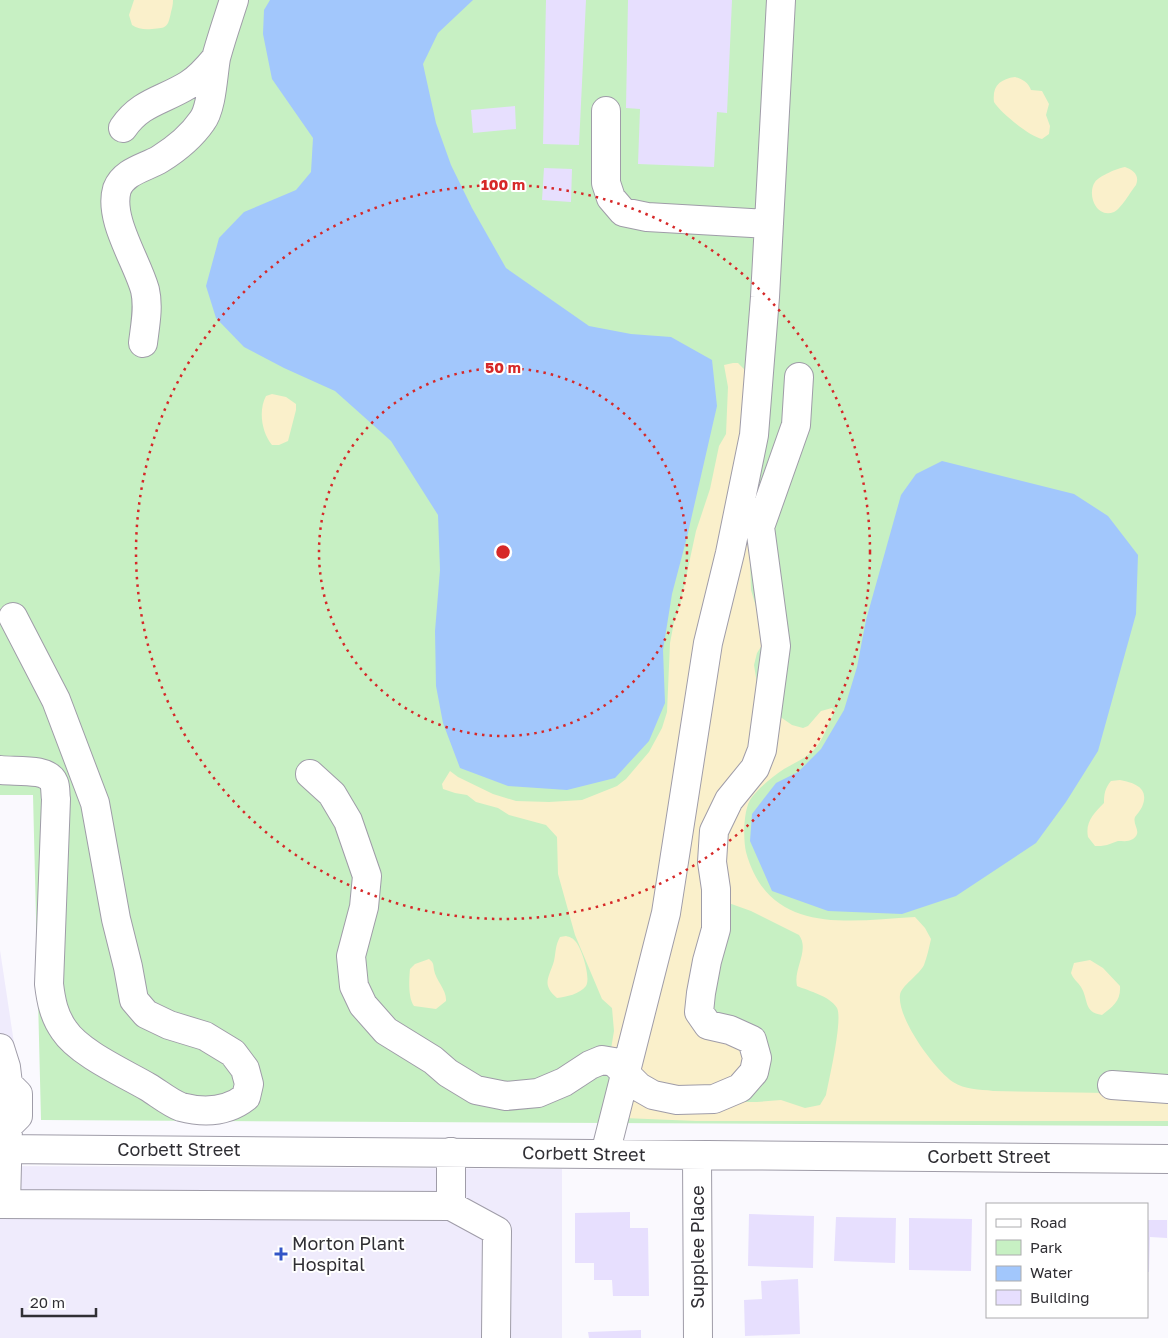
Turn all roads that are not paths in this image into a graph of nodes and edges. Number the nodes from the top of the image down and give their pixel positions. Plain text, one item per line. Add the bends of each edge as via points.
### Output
1 (234, 0) edge
2 (781, 0) edge
3 (216, 58) junction
4 (606, 111) dead end
5 (123, 128) dead end
6 (769, 224) junction
7 (143, 343) dead end
8 (799, 377) dead end
9 (13, 617) dead end
10 (0, 770) edge
11 (310, 774) dead end
12 (3, 1072) edge
13 (626, 1073) junction
14 (1112, 1085) dead end
15 (1168, 1089) edge
16 (4, 1135) edge
17 (451, 1152) junction
18 (605, 1154) junction
19 (698, 1155) junction
20 (1168, 1158) edge
21 (3, 1204) edge
22 (451, 1206) junction
23 (496, 1338) edge
24 (698, 1338) edge

1 - 3 street
2 - 6 street
3 - 5 street via 201,76 144,106
3 - 7 street via 211,95 203,120 184,141 159,160 124,178 117,189 116,210 145,292 147,315
4 - 6 street via 606,182 611,198 623,212 647,217
6 - 13 street via 754,435 708,643 666,913
8 - 13 street via 796,425 760,527 776,646 766,725 762,750 754,768 729,800 714,831 712,862 716,928 699,1012 708,1025 752,1040 757,1058 754,1072 740,1088 714,1099 677,1100 653,1095 638,1087
9 - 10 street via 56,700 95,803 134,1000 146,1014 205,1036 233,1053 245,1069 249,1084 246,1097 237,1104 224,1110 180,1106 83,1049 65,1032 51,1003 49,984 54,783 48,775 38,771
11 - 13 street via 332,794 348,821 368,876 364,907 351,956 354,986 363,1006 386,1032 476,1090 506,1096 538,1093 602,1060 614,1062
12 - 16 street via 18,1094 18,1116
13 - 18 street
14 - 15 street
16 - 17 street, Corbett Street
16 - 21 street
17 - 18 street, Corbett Street
17 - 22 street
18 - 19 street, Corbett Street
19 - 20 street, Corbett Street
19 - 24 street, Supplee Place
21 - 22 street
22 - 23 street via 497,1231

